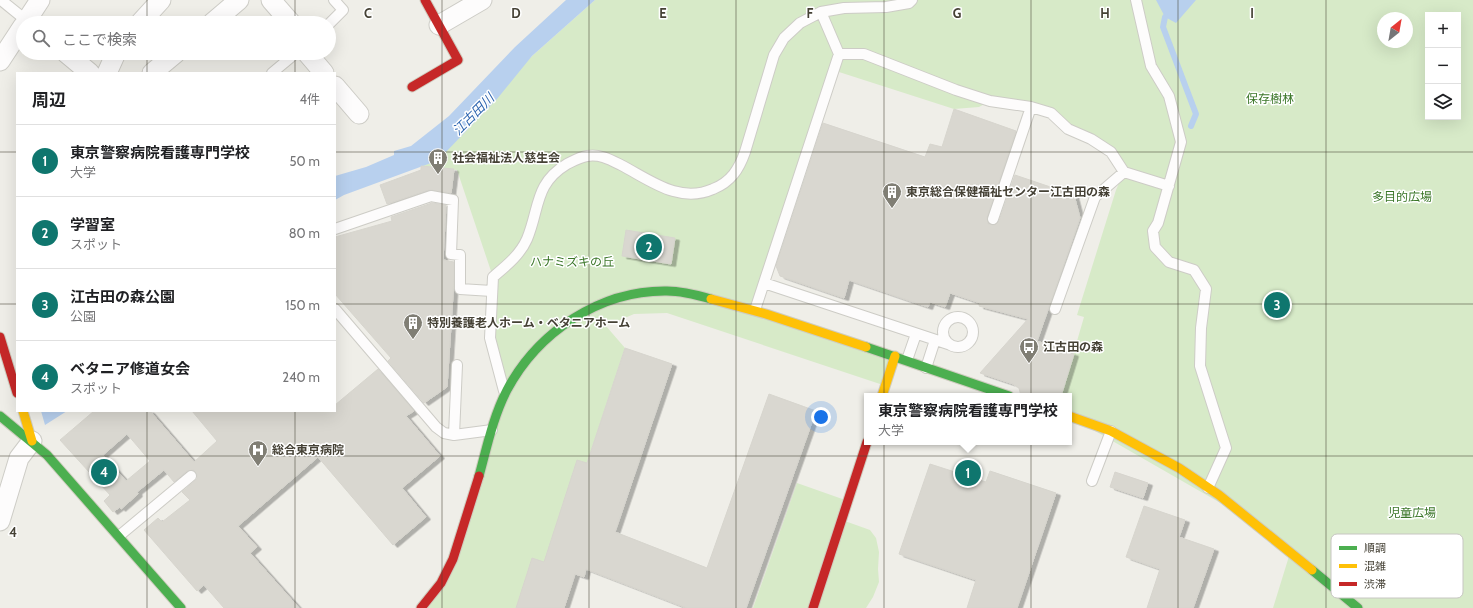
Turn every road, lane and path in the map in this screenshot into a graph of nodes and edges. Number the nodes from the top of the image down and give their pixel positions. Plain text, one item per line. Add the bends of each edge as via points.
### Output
1 (1, 0) edge
2 (40, 0) edge
3 (161, 0) edge
4 (239, 0) edge
5 (271, 0) edge
6 (334, 0) edge
7 (425, 0) edge
8 (482, 0) edge
9 (912, 0) edge
10 (1136, 0) edge
11 (821, 12) junction
12 (18, 16) edge
13 (30, 16) edge
14 (146, 16) edge
15 (220, 16) edge
16 (285, 16) edge
17 (336, 17) edge
18 (439, 26) junction
19 (16, 37) edge
20 (839, 54) junction
21 (0, 60) edge
22 (74, 60) edge
23 (113, 60) edge
24 (168, 60) edge
25 (288, 60) edge
26 (313, 60) edge
27 (89, 72) edge
28 (107, 72) edge
29 (153, 72) edge
30 (273, 72) edge
31 (323, 72) edge
32 (336, 87) edge
33 (412, 87) dead end
34 (1031, 107) junction
35 (358, 114) dead end
36 (1124, 172) junction
37 (1169, 186) junction
38 (993, 219) dead end
39 (336, 229) edge
40 (764, 283) junction
41 (492, 291) junction
42 (1055, 309) dead end
43 (755, 310) junction
44 (336, 311) edge
45 (916, 334) junction
46 (0, 337) edge
47 (935, 340) junction
48 (950, 345) dead end
49 (895, 356) junction
50 (907, 360) junction
51 (458, 365) dead end
52 (926, 368) junction
53 (16, 390) edge
54 (505, 393) junction
55 (883, 393) edge
56 (1000, 393) edge
57 (23, 412) edge
58 (0, 416) edge
59 (1072, 417) edge
60 (492, 430) junction
61 (1111, 431) junction
62 (454, 435) junction
63 (31, 438) junction
64 (866, 445) edge
65 (191, 476) dead end
66 (1092, 481) dead end
67 (1208, 488) junction
68 (0, 521) edge
69 (119, 536) junction
70 (1331, 586) edge
71 (1346, 598) edge
72 (181, 608) edge
73 (421, 608) edge
74 (813, 608) edge
75 (1358, 608) edge

1 - 12 lane
2 - 13 street
3 - 14 street
4 - 15 street
5 - 16 street
6 - 17 lane via 343,10
7 - 18 street
8 - 18 street
9 - 11 lane via 909,3 886,7 844,8
10 - 37 lane via 1152,66 1170,96 1181,142
11 - 20 lane
11 - 41 lane via 800,23 784,38 774,55 740,166 722,186 699,194 684,194 654,184 602,156 586,156 573,161 550,177 540,192 526,239 517,256 494,277
18 - 33 street via 458,60
19 - 21 street
20 - 34 lane via 864,54 990,101
20 - 40 lane
22 - 27 street
23 - 28 street
24 - 29 street
25 - 30 lane
26 - 31 street
32 - 35 street
34 - 36 lane via 1051,113 1068,129 1091,139 1111,152
34 - 38 lane
36 - 37 lane
36 - 42 lane via 1095,197
37 - 67 lane via 1158,223 1153,231 1155,247 1169,262 1194,270 1206,289 1200,366 1226,448
39 - 41 lane via 431,196 453,200 451,254 460,255 460,289
40 - 43 lane
40 - 45 lane
41 - 54 lane via 490,338
43 - 49 street
43 - 54 street via 683,291 631,295 603,303 571,320 546,338 526,360
44 - 62 lane via 436,427 444,433
45 - 47 lane
45 - 50 lane
46 - 53 street
47 - 48 lane
47 - 52 lane
49 - 50 street
49 - 55 street
50 - 52 street
51 - 62 lane
52 - 56 street
54 - 60 street
57 - 63 street
58 - 63 street
59 - 61 street
60 - 62 lane
60 - 73 street via 453,559 441,583
61 - 66 lane
61 - 67 street via 1179,468
63 - 68 street via 19,458
63 - 69 street
64 - 74 street
65 - 69 lane
67 - 70 street
69 - 72 street
71 - 75 street

